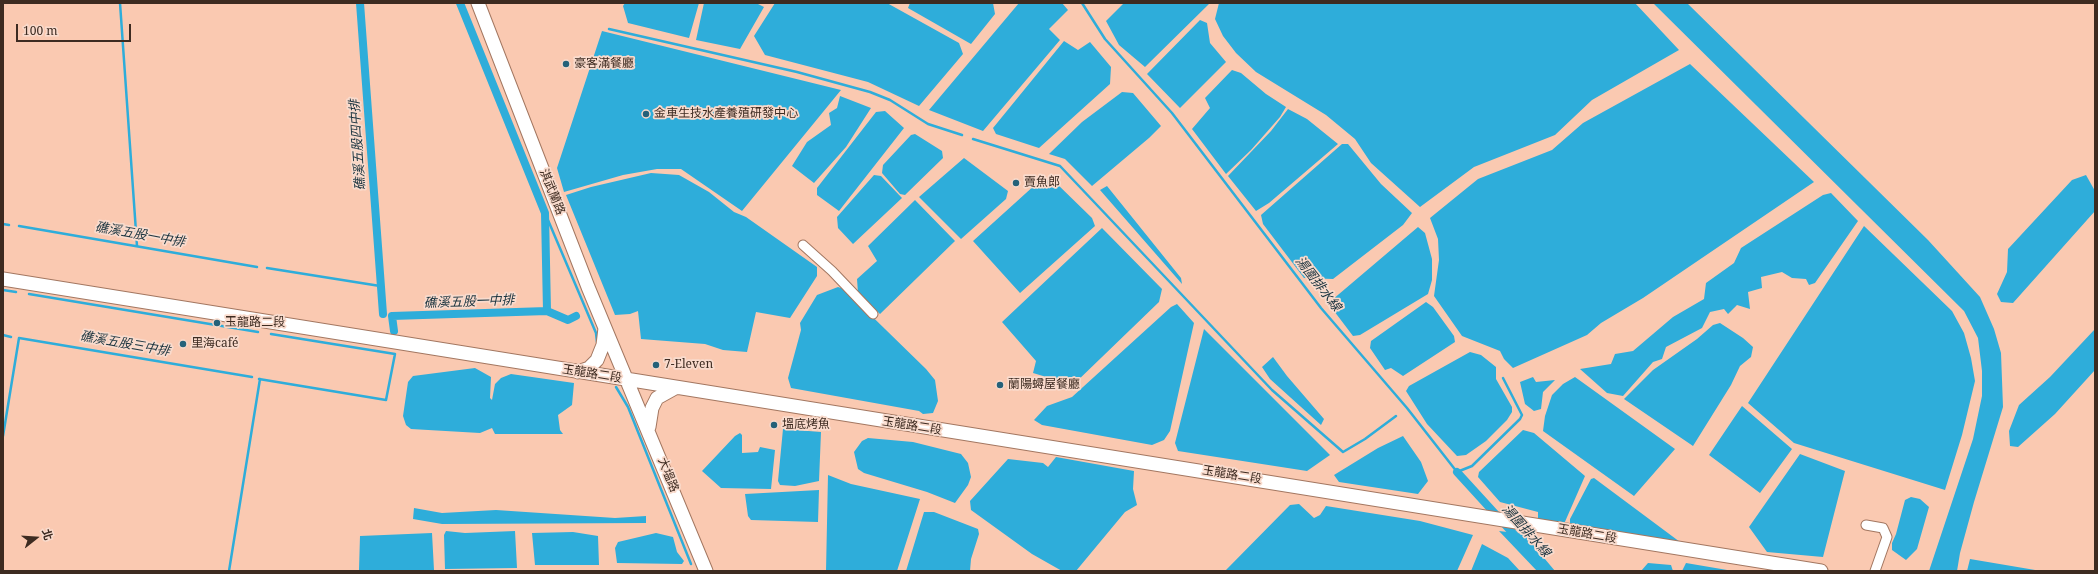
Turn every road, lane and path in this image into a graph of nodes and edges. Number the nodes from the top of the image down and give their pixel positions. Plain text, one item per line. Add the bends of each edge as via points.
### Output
1 (478, 3) edge
2 (803, 245) dead end
3 (3, 279) edge
4 (873, 314) dead end
5 (605, 326) junction
6 (578, 372) junction
7 (629, 380) junction
8 (674, 388) junction
9 (649, 429) junction
10 (1866, 525) dead end
11 (706, 571) edge
12 (1821, 571) edge
13 (1875, 571) edge

1 - 5 main road, 淇武蘭路
2 - 4 street
3 - 6 main road, 玉龍路二段
5 - 6 main road via 603,345 597,360 589,368
5 - 7 main road, 淇武蘭路
6 - 7 main road, 玉龍路二段
7 - 8 main road, 玉龍路二段
7 - 9 main road, 大塭路
8 - 9 main road via 657,398 652,408
8 - 12 main road, 玉龍路二段
9 - 11 main road, 大塭路
10 - 13 street via 1884,528 1887,537

